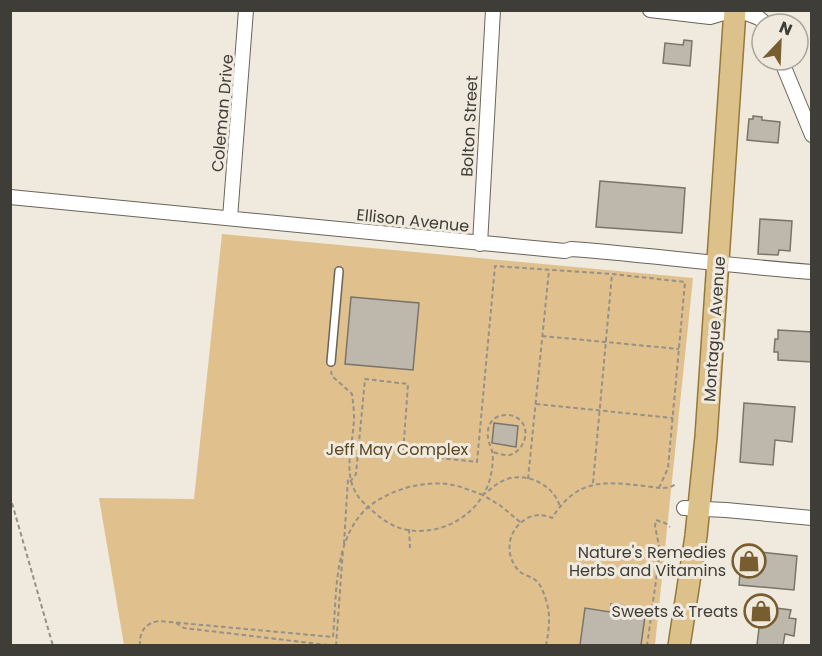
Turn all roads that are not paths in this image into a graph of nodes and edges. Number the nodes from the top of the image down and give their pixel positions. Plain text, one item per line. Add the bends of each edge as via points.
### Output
1 (246, 10) edge
2 (493, 10) edge
3 (650, 10) edge
4 (736, 10) edge
5 (786, 72) edge
6 (812, 135) edge
7 (10, 197) edge
8 (230, 218) junction
9 (480, 244) junction
10 (718, 263) junction
11 (339, 271) dead end
12 (812, 272) edge
13 (331, 362) road end
14 (691, 509) junction
15 (812, 518) edge
16 (679, 645) edge

1 - 8 street, Coleman Drive
2 - 9 street, Bolton Street
3 - 4 street via 710,17
4 - 10 main road, Montague Avenue
5 - 6 street
7 - 8 street, Ellison Avenue
8 - 9 street, Ellison Avenue
9 - 10 street, Ellison Avenue
10 - 12 street, Ellison Avenue
10 - 14 main road, Montague Avenue
11 - 13 lane
14 - 15 street
14 - 16 main road, Montague Avenue

